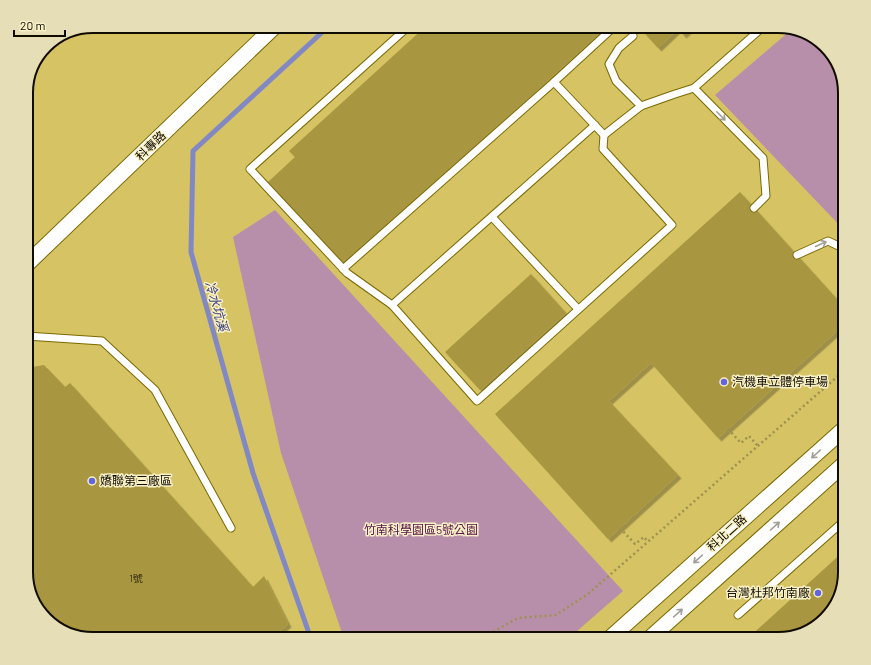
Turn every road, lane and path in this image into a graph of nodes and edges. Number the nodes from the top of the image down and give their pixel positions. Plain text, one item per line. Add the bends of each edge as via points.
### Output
1 (268, 33) edge
2 (401, 33) edge
3 (607, 33) edge
4 (756, 33) edge
5 (633, 36) dead end
6 (554, 82) junction
7 (694, 88) junction
8 (641, 106) junction
9 (595, 125) junction
10 (604, 136) junction
11 (754, 208) dead end
12 (492, 216) junction
13 (838, 246) edge
14 (797, 255) dead end
15 (33, 258) edge
16 (344, 269) junction
17 (392, 305) junction
18 (578, 309) junction
19 (33, 336) edge
20 (838, 376) edge
21 (728, 429) dead end
22 (838, 434) edge
23 (758, 446) junction
24 (838, 469) edge
25 (838, 526) edge
26 (231, 528) dead end
27 (620, 528) dead end
28 (648, 542) junction
29 (738, 615) dead end
30 (493, 632) edge
31 (617, 632) edge
32 (657, 632) edge

1 - 15 street, 科專路
2 - 16 lane via 250,169
3 - 6 lane
4 - 7 lane
5 - 8 lane via 619,48 609,64 616,81
6 - 9 lane
6 - 16 lane
7 - 8 lane
7 -> 11 lane via 763,158 766,196
8 - 10 lane
9 - 10 lane
9 - 12 lane
10 - 18 lane via 603,149 672,225
12 - 17 lane
12 - 18 lane
14 -> 13 lane via 828,241
16 - 17 lane
17 - 18 lane via 478,401
19 - 26 lane via 102,341 155,390
20 - 23 path
21 - 23 path via 741,443 749,436
22 -> 31 street, 科北二路
23 - 28 path
32 -> 24 street
25 - 29 lane
27 - 28 path via 634,544 644,536
28 - 30 path via 588,594 556,615 518,618

